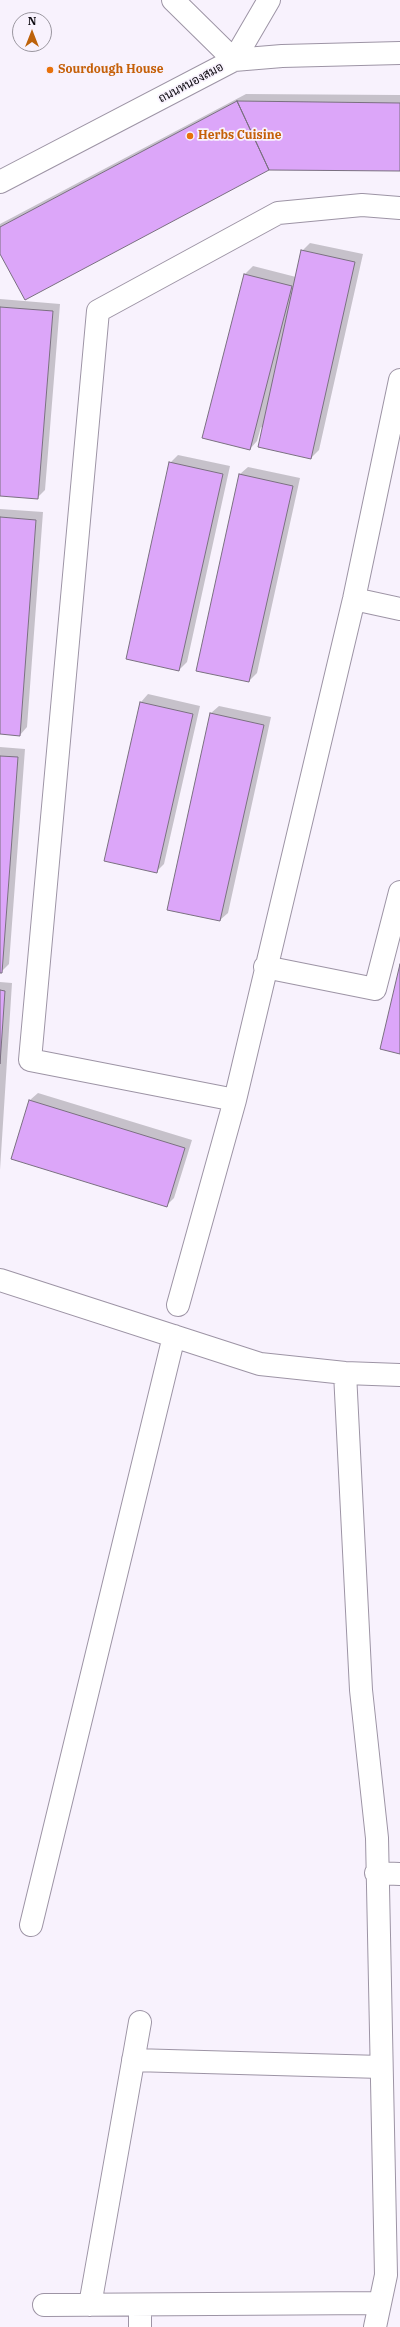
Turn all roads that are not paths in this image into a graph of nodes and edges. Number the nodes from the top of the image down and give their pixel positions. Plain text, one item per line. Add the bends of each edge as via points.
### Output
1 (173, 0) edge
2 (269, 0) edge
3 (400, 53) edge
4 (234, 60) junction
5 (0, 182) edge
6 (400, 208) edge
7 (400, 380) edge
8 (354, 599) junction
9 (400, 609) edge
10 (400, 892) edge
11 (265, 967) junction
12 (235, 1100) junction
13 (0, 1280) edge
14 (178, 1305) dead end
15 (174, 1336) junction
16 (345, 1373) junction
17 (400, 1375) edge
18 (376, 1873) junction
19 (400, 1874) edge
20 (31, 1925) dead end
21 (140, 2022) dead end
22 (133, 2060) junction
23 (381, 2067) junction
24 (380, 2303) junction
25 (44, 2305) dead end
26 (90, 2305) junction
27 (140, 2305) junction
28 (140, 2327) edge
29 (375, 2327) edge

1 - 4 street
2 - 4 street
3 - 4 street, ถนนหนองสมอ
4 - 5 street, ถนนหนองสมอ
6 - 12 street via 362,205 278,213 98,311 30,1060
7 - 8 street
8 - 9 street
8 - 11 street
10 - 11 street via 375,989
11 - 12 street
12 - 14 street
13 - 15 street
15 - 16 street via 260,1364
15 - 20 street
16 - 17 street
16 - 18 street via 361,1690 377,1838
18 - 19 street
18 - 23 street
21 - 22 street
22 - 23 street
22 - 26 street
23 - 24 street via 386,2275
24 - 27 street
24 - 29 street
25 - 26 street
26 - 27 street
27 - 28 street

